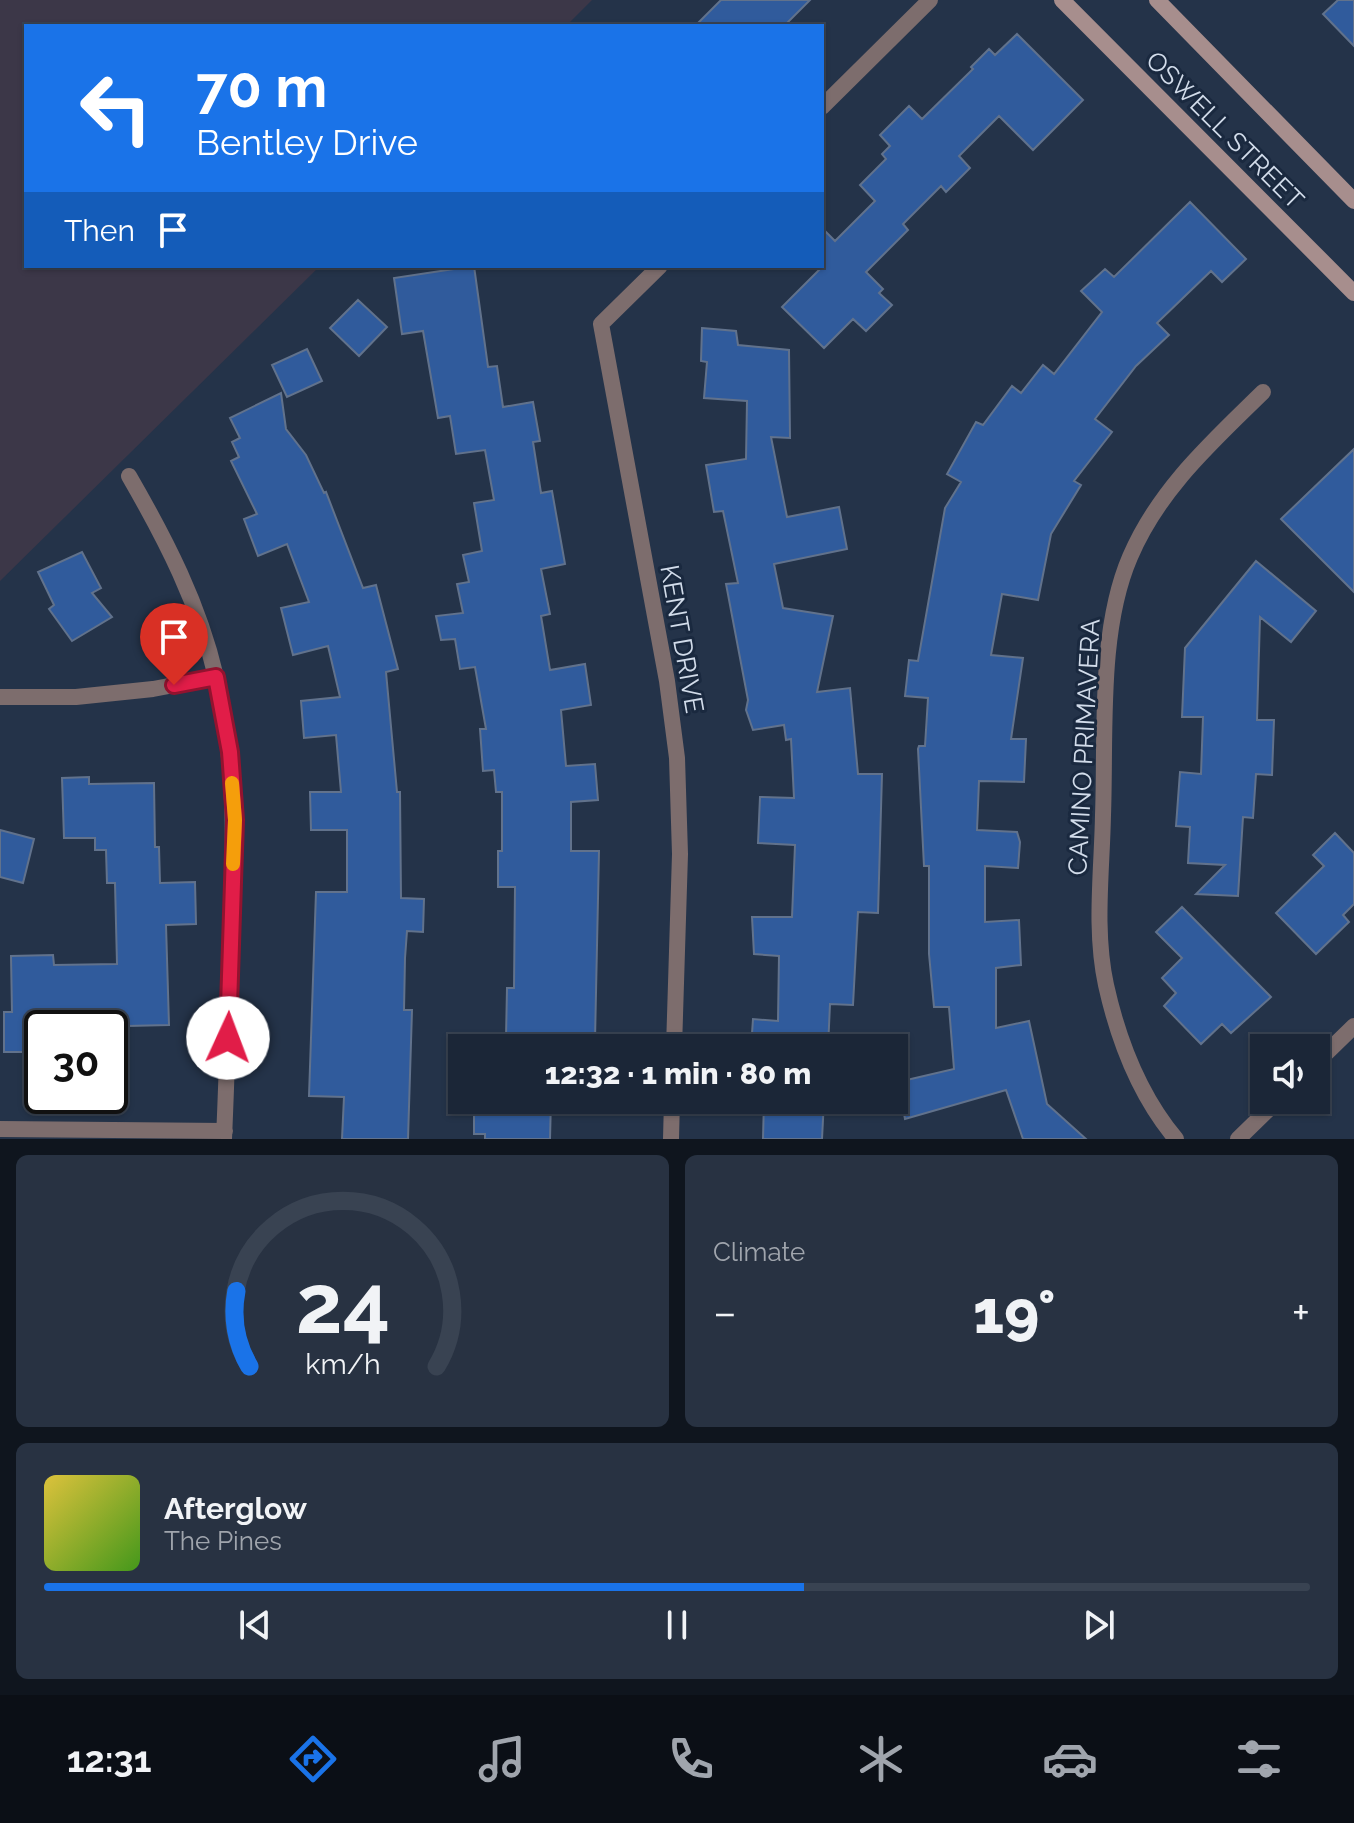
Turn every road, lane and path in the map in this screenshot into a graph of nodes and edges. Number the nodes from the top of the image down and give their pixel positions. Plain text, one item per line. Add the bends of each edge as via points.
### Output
1 (930, 0) edge
2 (1062, 0) edge
3 (1157, 0) edge
4 (824, 105) edge
5 (1354, 201) edge
6 (658, 268) edge
7 (1354, 293) edge
8 (1263, 392) dead end
9 (129, 476) dead end
10 (216, 677) junction
11 (0, 697) edge
12 (1354, 1026) edge
13 (674, 1034) edge
14 (1330, 1049) edge
15 (672, 1114) edge
16 (1264, 1114) edge
17 (0, 1129) edge
18 (225, 1135) edge
19 (671, 1139) edge
20 (1176, 1139) edge
21 (1238, 1139) edge

1 - 4 street
2 - 7 main road, OSWELL STREET
3 - 5 main road, OSWELL STREET
6 - 13 street, KENT DRIVE via 601,324 677,758
8 - 20 street, CAMINO PRIMAVERA via 1174,482 1148,521 1115,603 1108,654 1100,933 1106,983 1120,1039 1144,1091
9 - 10 street via 170,548 197,611
10 - 11 street via 76,697
10 - 18 street via 235,820
12 - 14 street
15 - 19 street
16 - 21 street
17 - 18 street

